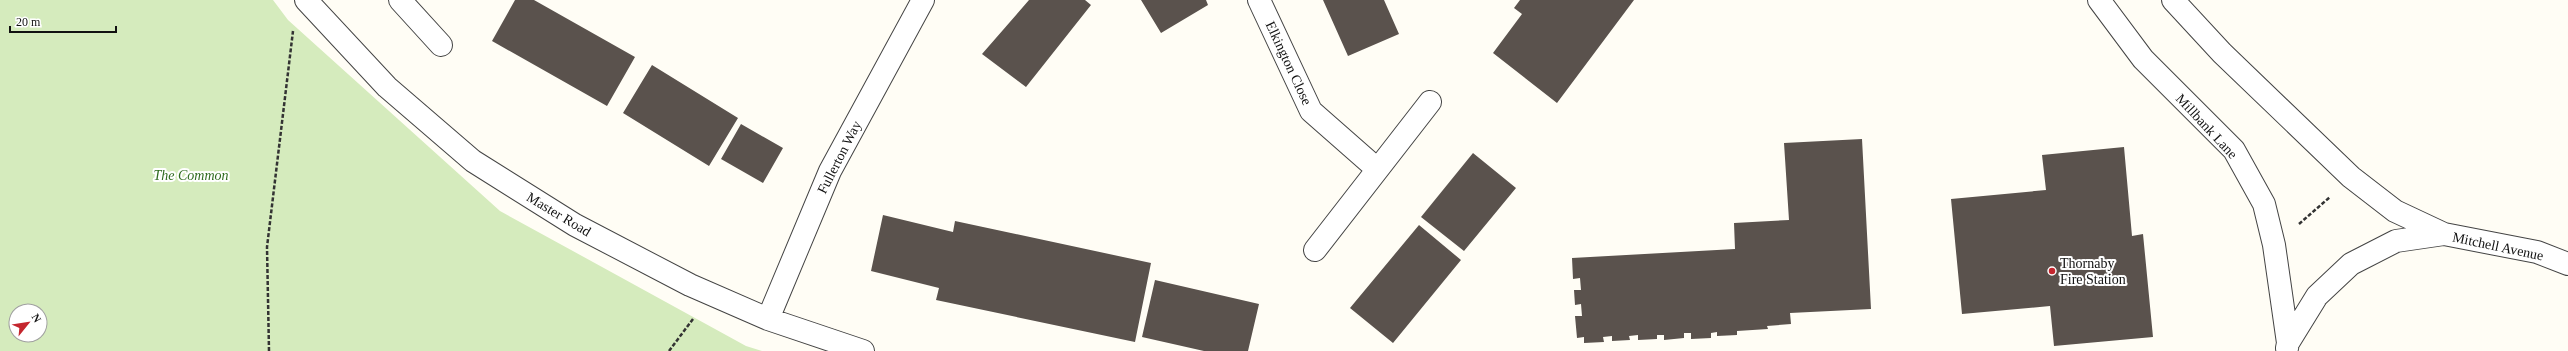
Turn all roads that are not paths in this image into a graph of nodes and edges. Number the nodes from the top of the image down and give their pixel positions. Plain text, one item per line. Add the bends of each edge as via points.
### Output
1 (400, 0) edge
2 (923, 0) edge
3 (1259, 0) edge
4 (2099, 0) edge
5 (2173, 0) edge
6 (308, 2) edge
7 (441, 44) dead end
8 (1430, 102) dead end
9 (1377, 169) junction
10 (2444, 234) junction
11 (1315, 250) dead end
12 (2568, 264) edge
13 (768, 319) junction
14 (2287, 347) edge
15 (863, 351) edge

1 - 7 street
2 - 13 street, Fullerton Way via 830,171
3 - 9 street, Elkington Close via 1312,111
4 - 14 street, Millbank Lane via 2143,59 2234,150 2264,204 2274,245
5 - 10 street via 2222,53 2351,177 2395,211
6 - 13 street, Master Road via 387,87 472,161 575,225 711,294
8 - 9 street
9 - 11 street
10 - 12 street, Mitchell Avenue via 2537,252
10 - 14 street, Mitchell Avenue via 2396,241 2351,264 2317,296
13 - 15 street, Master Road

